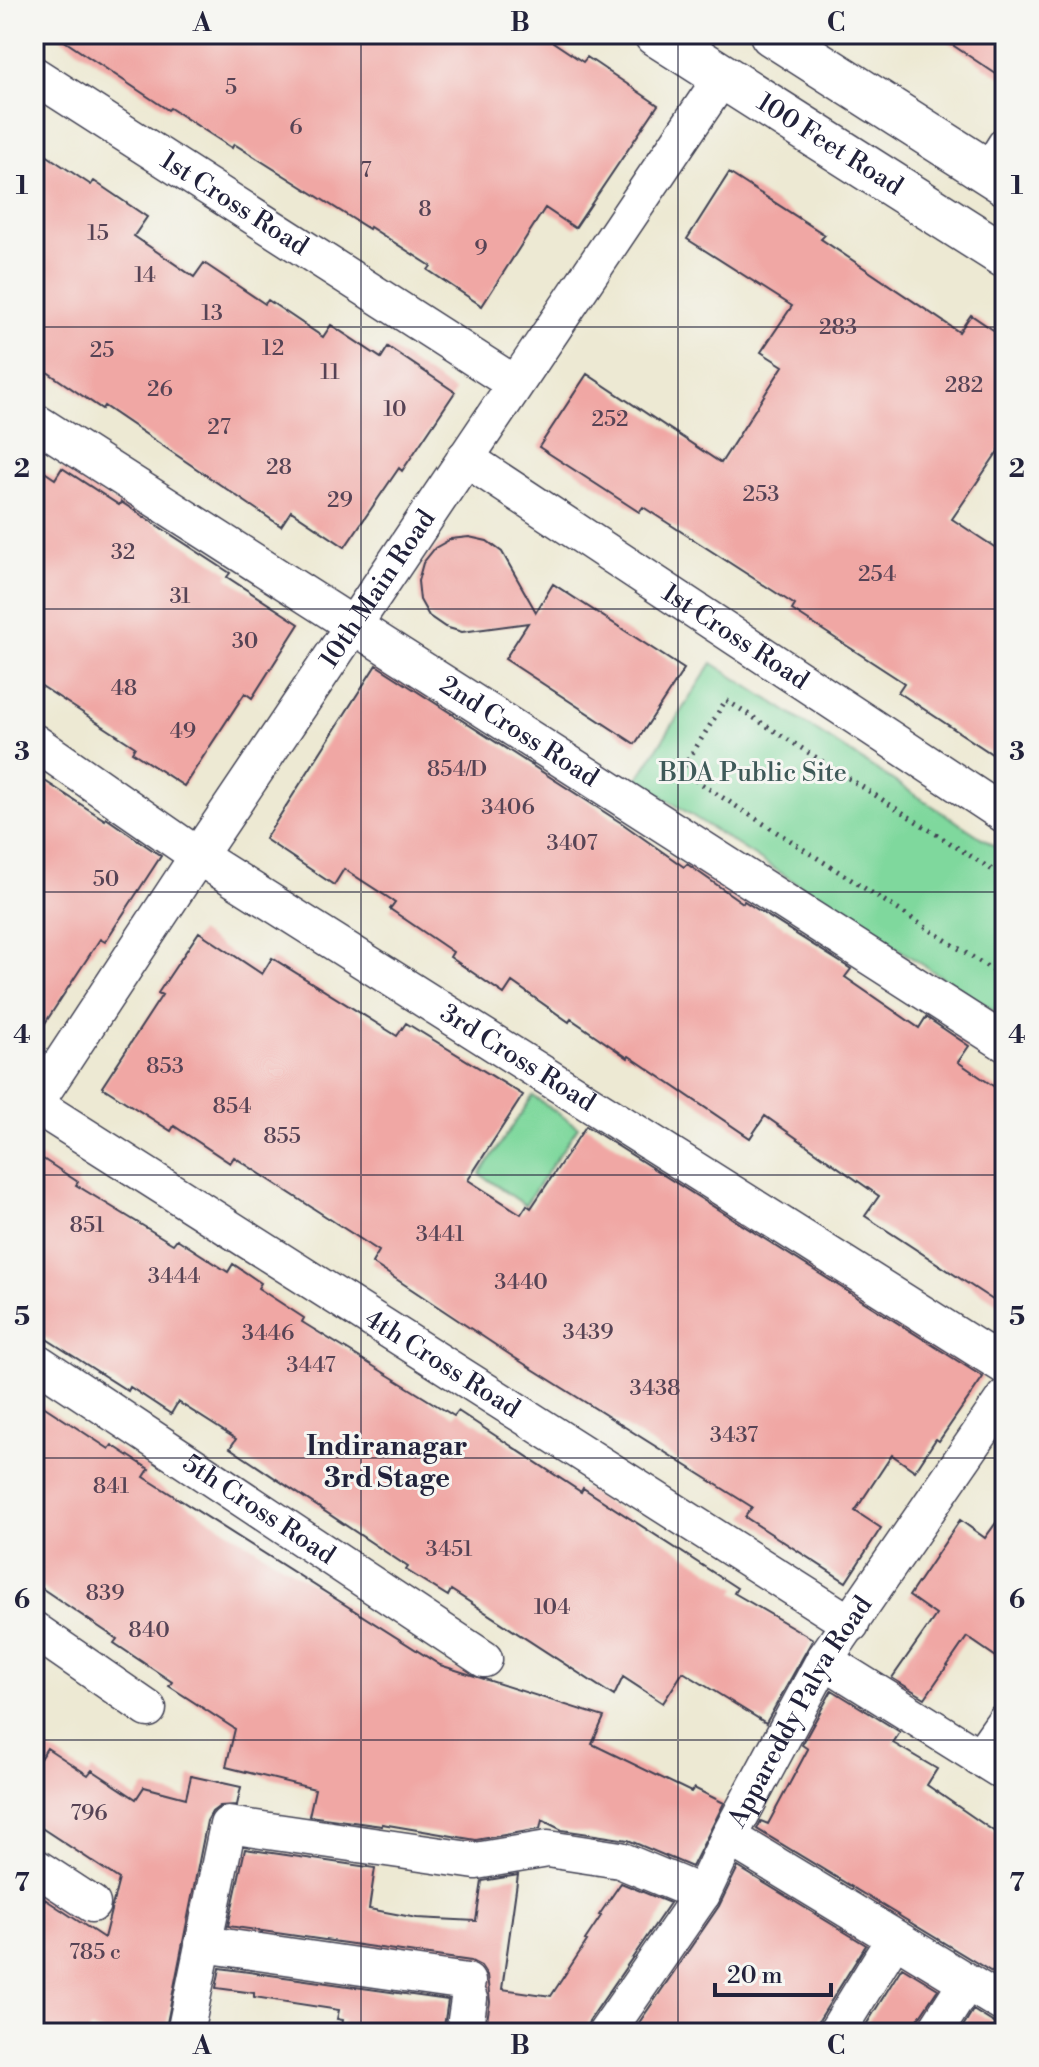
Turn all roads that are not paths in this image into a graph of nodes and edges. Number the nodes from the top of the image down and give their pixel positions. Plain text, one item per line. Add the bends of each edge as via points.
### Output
1 (656, 34) edge
2 (772, 34) edge
3 (34, 75) edge
4 (723, 76) junction
5 (999, 167) edge
6 (1005, 256) edge
7 (515, 384) junction
8 (34, 421) edge
9 (465, 458) junction
10 (353, 626) junction
11 (34, 742) edge
12 (1005, 815) edge
13 (198, 856) junction
14 (1005, 1043) edge
15 (34, 1105) edge
16 (34, 1360) edge
17 (1005, 1366) edge
18 (1005, 1397) edge
19 (851, 1624) junction
20 (34, 1630) edge
21 (484, 1659) dead end
22 (824, 1660) junction
23 (148, 1709) dead end
24 (1005, 1721) edge
25 (992, 1765) edge
26 (729, 1837) junction
27 (34, 1866) edge
28 (702, 1894) junction
29 (92, 1904) dead end
30 (894, 1939) junction
31 (203, 1944) junction
32 (966, 1983) junction
33 (466, 2005) edge
34 (1005, 2005) edge
35 (843, 2030) edge
36 (185, 2033) edge
37 (606, 2033) edge
38 (934, 2033) edge

1 - 4 main road, 100 Feet Road
2 - 5 main road
3 - 7 street, 1st Cross Road
4 - 6 main road, 100 Feet Road
4 - 7 street, 10th Main Road
7 - 9 street, 10th Main Road
8 - 10 street, 2nd Cross Road
9 - 10 street, 10th Main Road
9 - 12 street, 1st Cross Road
10 - 13 street, 10th Main Road
10 - 14 street, 2nd Cross Road
11 - 13 street, 3rd Cross Road
13 - 15 street, 10th Main Road
13 - 17 street, 3rd Cross Road
15 - 19 street, 4th Cross Road
16 - 21 street, 5th Cross Road
18 - 19 street, Appareddy Palya Road
19 - 22 street, Appareddy Palya Road
20 - 23 street
22 - 25 street
22 - 26 street, Appareddy Palya Road
24 - 25 street
26 - 28 street, Appareddy Palya Road
26 - 30 street
27 - 29 street
28 - 31 street via 620,1860 548,1849 476,1861 228,1825
28 - 37 street, Appareddy Palya Road
30 - 32 street
30 - 35 street
31 - 33 street
31 - 36 street
32 - 34 street
32 - 38 street

